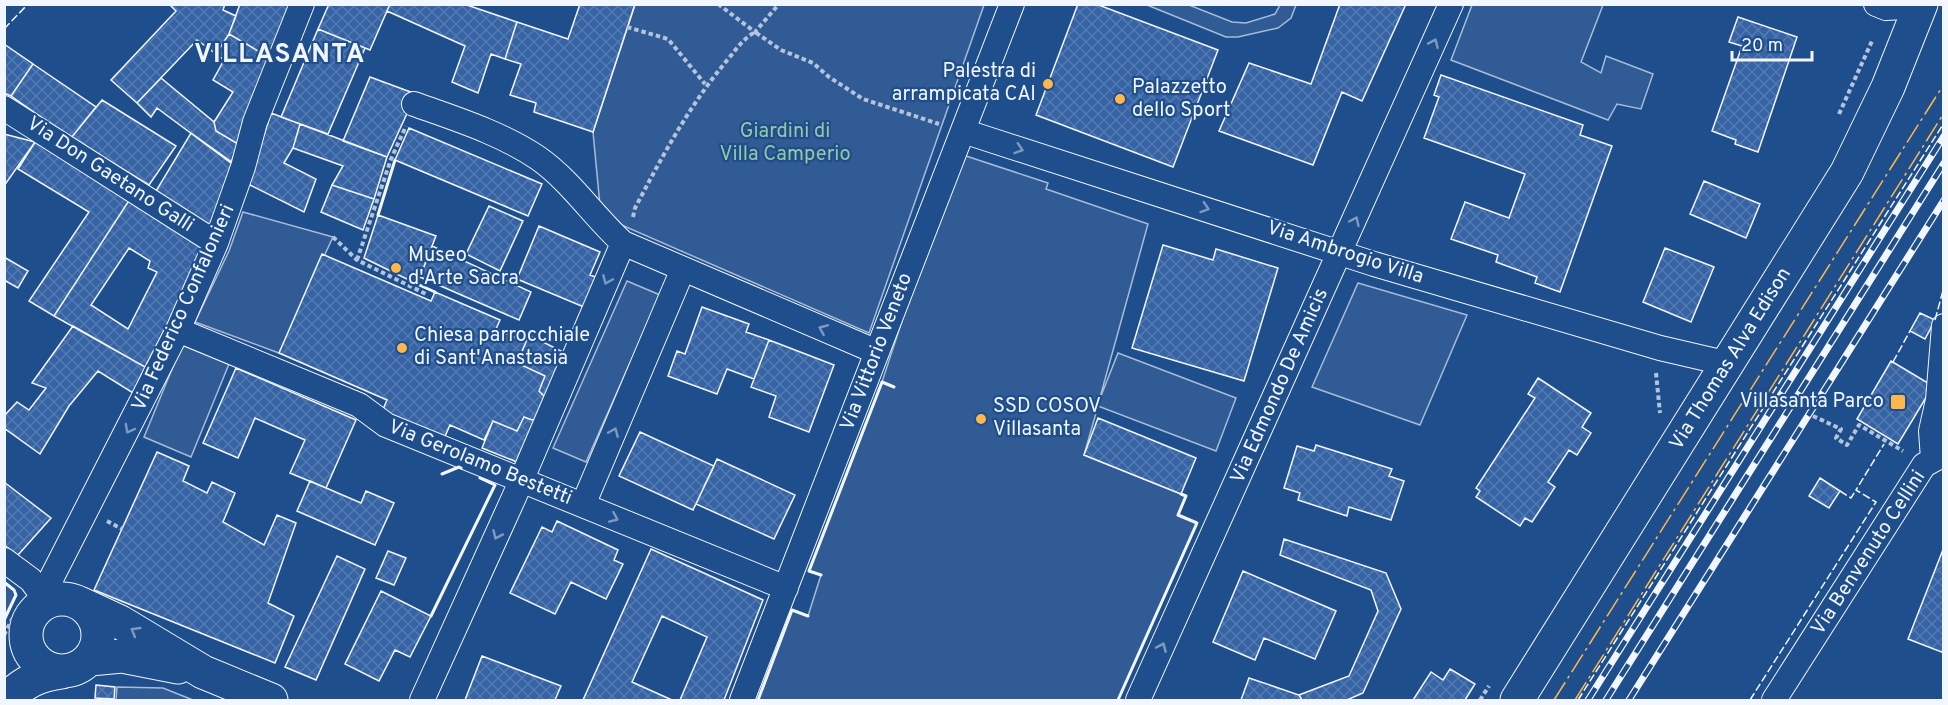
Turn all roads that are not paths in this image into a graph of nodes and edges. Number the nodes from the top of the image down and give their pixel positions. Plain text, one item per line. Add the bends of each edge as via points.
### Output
1 (303, 4) edge
2 (1012, 4) edge
3 (1451, 4) edge
4 (1876, 4) edge
5 (1921, 5) edge
6 (414, 104) road end
7 (4, 108) edge
8 (963, 131) junction
9 (216, 243) junction
10 (623, 243) junction
11 (1340, 251) junction
12 (683, 269) junction
13 (1944, 326) edge
14 (178, 330) junction
15 (877, 352) junction
16 (1729, 364) junction
17 (1933, 459) edge
18 (520, 482) junction
19 (583, 505) junction
20 (4, 560) edge
21 (786, 588) junction
22 (36, 612) edge
23 (76, 665) junction
24 (4, 672) edge
25 (204, 672) junction
26 (6, 700) edge
27 (271, 700) edge
28 (422, 700) edge
29 (742, 700) edge
30 (1138, 700) edge
31 (1517, 700) edge
32 (1774, 700) edge

1 - 9 street, Via Federico Confalonieri via 255,122
2 - 8 street, Via Vittorio Veneto
11 -> 3 street, Via Edmondo De Amicis
4 - 5 street via 1886,8
5 - 16 main road, Via Thomas Alva Edison via 1888,87 1847,172
6 - 10 street via 472,125 538,158
7 - 9 street, Via Don Gaetano Galli
8 -> 11 street, Via Ambrogio Villa
8 - 15 street, Via Vittorio Veneto
9 - 14 street, Via Federico Confalonieri
10 - 12 street
10 -> 18 street
11 - 16 street, Via Ambrogio Villa via 1660,348
30 -> 11 street, Via Edmondo De Amicis
15 -> 12 street
19 -> 12 street
13 - 17 street, Via Benvenuto Cellini via 1938,400 1931,431
14 - 18 street, Via Gerolamo Bestetti via 359,405 386,425
14 -> 22 street, Via Federico Confalonieri
15 - 21 street, Via Vittorio Veneto
16 - 31 main road, Via Thomas Alva Edison
17 - 32 street, Via Benvenuto Cellini
18 - 19 street, Via Gerolamo Bestetti
18 -> 28 street
19 -> 21 street, Via Gerolamo Bestetti
20 - 22 street via 31,580
21 - 29 street, Via Vittorio Veneto
22 - 23 main road via 26,639 31,655 47,669
22 - 23 main road via 90,612 98,628 98,642
22 - 24 main road, Via Federico Confalonieri
25 -> 22 main road via 120,622
23 - 25 main road via 122,656
23 - 26 main road via 32,680
25 - 27 main road

